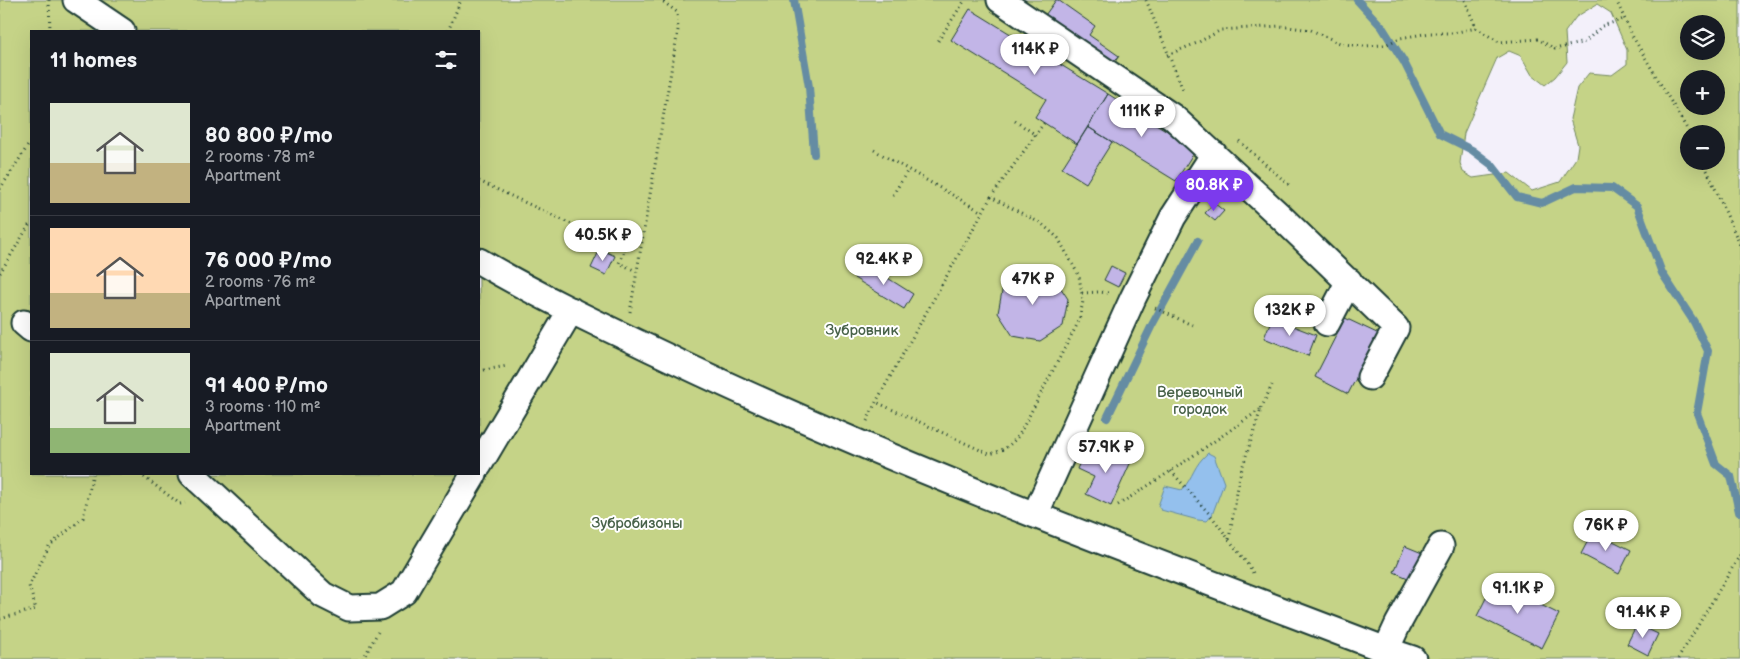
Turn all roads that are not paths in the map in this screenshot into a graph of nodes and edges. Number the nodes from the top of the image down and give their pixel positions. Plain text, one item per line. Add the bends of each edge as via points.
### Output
1 (76, 0) edge
2 (1000, 0) edge
3 (121, 30) edge
4 (1214, 154) junction
5 (480, 262) edge
6 (1349, 281) junction
7 (571, 310) junction
8 (1327, 323) dead end
9 (1370, 377) dead end
10 (480, 464) edge
11 (193, 475) edge
12 (473, 475) edge
13 (1035, 515) junction
14 (1441, 546) dead end
15 (1386, 650) junction
16 (1413, 659) edge

1 - 3 street
2 - 4 street via 1173,117
4 - 6 street
4 - 13 street via 1173,217
5 - 7 street
6 - 8 street
6 - 9 street via 1396,328
7 - 10 street
7 - 13 street via 752,396
11 - 12 street via 323,595 349,608 380,607 404,592
13 - 15 street
14 - 15 street
15 - 16 street

